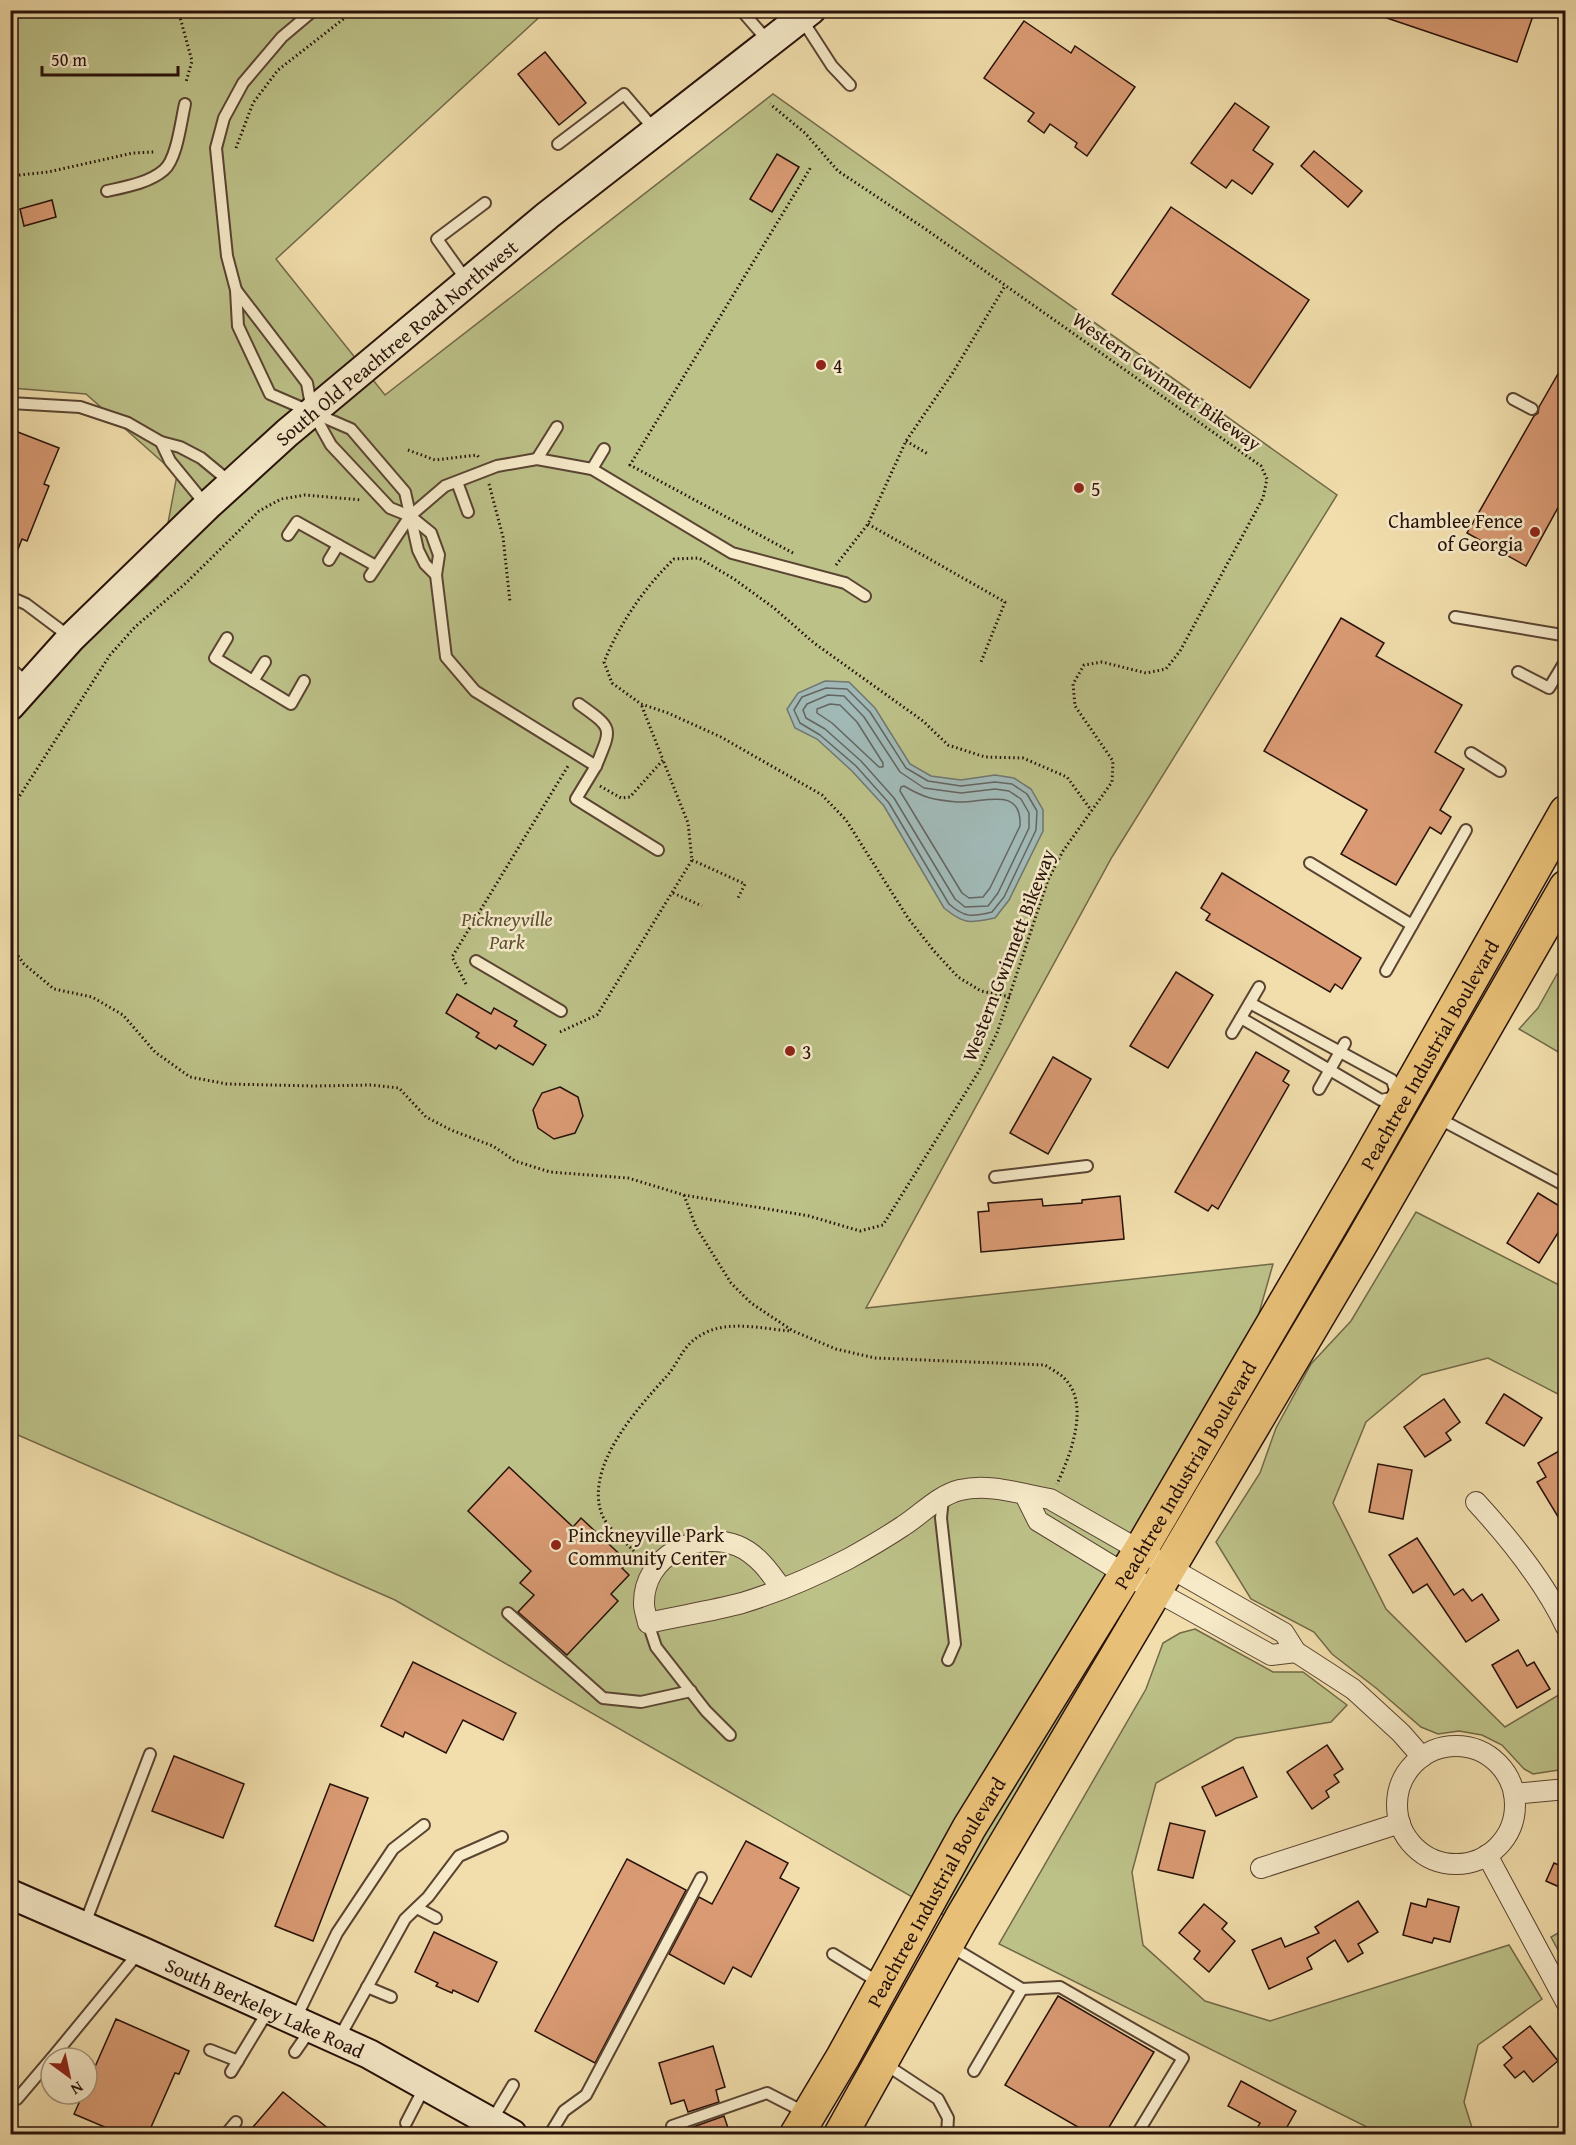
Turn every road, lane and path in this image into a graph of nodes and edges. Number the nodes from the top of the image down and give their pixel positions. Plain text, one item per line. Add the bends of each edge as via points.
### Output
1 (178, 10) edge
2 (314, 10) edge
3 (355, 10) edge
4 (741, 10) edge
5 (806, 14) edge
6 (769, 42) junction
7 (186, 82) dead end
8 (850, 85) dead end
9 (184, 104) dead end
10 (770, 104) dead end
11 (656, 130) junction
12 (558, 144) dead end
13 (236, 148) dead end
14 (154, 152) dead end
15 (812, 167) dead end
16 (10, 176) edge
17 (107, 191) dead end
18 (485, 203) dead end
19 (468, 282) junction
20 (1005, 286) junction
21 (236, 290) junction
22 (1513, 399) dead end
23 (10, 402) edge
24 (1532, 409) dead end
25 (312, 411) junction
26 (557, 427) dead end
27 (906, 441) junction
28 (161, 442) junction
29 (604, 449) dead end
30 (408, 450) dead end
31 (928, 454) dead end
32 (480, 459) dead end
33 (537, 459) junction
34 (592, 469) junction
35 (457, 482) junction
36 (488, 482) dead end
37 (232, 483) junction
38 (364, 500) dead end
39 (207, 506) junction
40 (468, 512) dead end
41 (410, 516) junction
42 (868, 524) junction
43 (288, 536) dead end
44 (338, 545) junction
45 (796, 555) dead end
46 (329, 560) dead end
47 (837, 565) dead end
48 (376, 566) junction
49 (436, 575) junction
50 (370, 576) dead end
51 (865, 596) dead end
52 (10, 597) edge
53 (510, 602) dead end
54 (1455, 617) dead end
55 (1566, 637) edge
56 (71, 638) junction
57 (227, 638) dead end
58 (1566, 660) edge
59 (265, 662) dead end
60 (981, 663) dead end
61 (1518, 672) dead end
62 (20, 676) edge
63 (253, 681) junction
64 (304, 681) dead end
65 (579, 704) dead end
66 (641, 704) junction
67 (10, 706) edge
68 (1471, 753) dead end
69 (663, 760) junction
70 (568, 766) dead end
71 (596, 766) junction
72 (1500, 771) dead end
73 (594, 782) dead end
74 (1091, 810) junction
75 (10, 811) edge
76 (1566, 812) edge
77 (1466, 830) dead end
78 (658, 850) dead end
79 (692, 860) junction
80 (1310, 863) dead end
81 (1566, 887) edge
82 (673, 893) junction
83 (738, 898) dead end
84 (702, 906) dead end
85 (1412, 925) junction
86 (10, 945) edge
87 (476, 961) dead end
88 (1386, 971) dead end
89 (465, 984) dead end
90 (1259, 987) dead end
91 (1010, 997) junction
92 (1250, 1003) junction
93 (561, 1011) dead end
94 (1241, 1018) junction
95 (560, 1032) dead end
96 (1232, 1032) dead end
97 (1342, 1048) junction
98 (1330, 1069) junction
99 (1319, 1089) dead end
100 (1414, 1106) junction
101 (1087, 1166) dead end
102 (995, 1177) dead end
103 (1566, 1186) edge
104 (684, 1195) junction
105 (793, 1331) junction
106 (1056, 1486) dead end
107 (1024, 1495) junction
108 (943, 1496) junction
109 (1476, 1502) dead end
110 (634, 1551) dead end
111 (1132, 1562) junction
112 (1161, 1579) junction
113 (781, 1588) junction
114 (508, 1613) dead end
115 (648, 1623) junction
116 (1566, 1627) edge
117 (948, 1660) dead end
118 (691, 1691) junction
119 (730, 1735) dead end
120 (150, 1754) dead end
121 (1422, 1757) junction
122 (1566, 1789) edge
123 (1514, 1794) junction
124 (1400, 1823) junction
125 (424, 1825) dead end
126 (502, 1837) dead end
127 (1487, 1855) junction
128 (1262, 1868) dead end
129 (701, 1878) dead end
130 (10, 1894) edge
131 (417, 1908) junction
132 (436, 1918) dead end
133 (84, 1926) junction
134 (947, 1944) junction
135 (141, 1951) junction
136 (833, 1954) dead end
137 (883, 1985) junction
138 (367, 1987) junction
139 (1022, 1989) junction
140 (391, 1997) dead end
141 (1566, 2002) edge
142 (268, 2010) junction
143 (302, 2025) junction
144 (338, 2041) junction
145 (62, 2046) edge
146 (210, 2050) dead end
147 (295, 2052) dead end
148 (238, 2061) junction
149 (880, 2061) junction
150 (974, 2071) dead end
151 (231, 2072) dead end
152 (39, 2073) edge
153 (513, 2085) dead end
154 (425, 2086) junction
155 (17, 2099) dead end
156 (236, 2122) dead end
157 (406, 2123) dead end
158 (803, 2124) edge
159 (672, 2126) dead end
160 (490, 2127) edge
161 (226, 2134) edge
162 (550, 2134) edge
163 (841, 2134) edge
164 (947, 2134) edge
165 (1137, 2134) edge

1 - 7 path via 192,61
2 - 21 lane via 282,37 243,83 224,118 216,148 227,256
3 - 13 path via 278,70 253,103
4 - 6 lane
5 - 6 street, South Old Peachtree Road Northwest
5 - 8 lane via 832,66
6 - 11 street, South Old Peachtree Road Northwest
9 - 17 lane via 173,155 165,170 133,186
10 - 20 path, Western Gwinnett Bikeway via 805,133 838,171
11 - 12 lane via 624,94
11 - 19 street, South Old Peachtree Road Northwest
14 - 16 path
15 - 45 path via 630,465
18 - 19 lane via 437,239
19 - 25 street, South Old Peachtree Road Northwest
20 - 27 path
20 - 74 path, Western Gwinnett Bikeway via 1261,466 1267,479 1263,498 1180,651 1166,669 1146,673 1102,662 1084,665 1073,684 1075,706 1113,761 1112,782
21 - 25 lane via 307,383
21 - 25 lane via 238,326 270,394
22 - 24 lane
23 - 28 lane via 80,407 128,423
25 - 37 street, South Old Peachtree Road Northwest
25 - 41 lane via 331,445 390,508
25 - 41 lane via 351,429 405,492
26 - 33 lane
27 - 31 path
27 - 42 path
28 - 37 lane via 201,458
28 - 39 lane via 170,461
29 - 34 lane
30 - 32 path via 435,460 477,455
33 - 34 lane
33 - 35 lane via 497,466
34 - 51 lane via 732,553 845,583
35 - 40 lane
35 - 41 lane via 445,486
36 - 53 path via 503,537
37 - 39 street, South Old Peachtree Road Northwest
38 - 75 path via 305,495 281,499 259,511 110,655
39 - 56 street, South Old Peachtree Road Northwest
41 - 48 lane
41 - 49 lane via 418,550
41 - 49 lane via 431,533 439,555
42 - 47 path
42 - 60 path via 1005,602
43 - 44 lane via 297,522
44 - 46 lane
44 - 48 lane
48 - 50 lane
49 - 71 lane via 447,657 475,691
52 - 56 lane via 27,604
54 - 55 lane
56 - 62 street, South Old Peachtree Road Northwest
57 - 63 lane via 215,658
58 - 61 lane via 1549,688
59 - 63 lane
62 - 67 street, South Old Peachtree Road Northwest
63 - 64 lane via 291,704
65 - 71 lane via 605,723 608,735
66 - 69 path
66 - 74 path via 612,683 604,662 616,633 656,576 674,559 699,558 774,608 814,643 923,721 948,745 985,757 1023,758 1067,777
66 - 91 path via 721,737 822,795 846,820 908,918 958,977 981,991
68 - 72 lane
69 - 73 path via 630,797 621,798
69 - 79 path via 688,823
70 - 89 path via 452,957
71 - 78 lane via 576,799
74 - 91 path, Western Gwinnett Bikeway via 1048,880
76 - 100 highway, Peachtree Industrial Boulevard
77 - 85 lane
79 - 82 path
79 - 83 path via 745,884
80 - 85 lane
81 - 100 highway, Peachtree Industrial Boulevard
82 - 84 path
82 - 95 path via 597,1015
85 - 88 lane
86 - 104 path, Western Gwinnett Bikeway via 24,964 54,989 92,997 123,1015 155,1052 190,1077 227,1084 399,1088 426,1118 494,1146 515,1161 550,1172 628,1178
87 - 93 lane
90 - 92 lane
91 - 104 path, Western Gwinnett Bikeway via 979,1071 883,1225 860,1231 809,1216
92 - 94 lane
92 - 97 lane
94 - 96 lane
94 - 98 lane
97 - 98 lane
97 - 100 lane via 1392,1080
98 - 99 lane
98 - 100 lane via 1381,1100
100 - 103 lane
100 - 111 highway, Peachtree Industrial Boulevard
100 - 112 highway, Peachtree Industrial Boulevard via 1342,1276
101 - 102 lane
104 - 105 path via 696,1227 731,1283 751,1303
105 - 106 path via 836,1349 875,1358 1045,1365 1065,1379 1075,1399 1077,1422
105 - 110 path via 726,1326 705,1332 686,1346 671,1372 625,1425 606,1458 599,1494 602,1513
107 - 108 street via 980,1488
107 - 111 street via 1050,1499
107 - 111 street via 1038,1521
108 - 113 street via 904,1526 847,1559
108 - 117 lane via 941,1518 955,1644
109 - 116 street via 1508,1537
111 - 112 street
111 - 112 street
111 - 137 highway, Peachtree Industrial Boulevard via 969,1828
112 - 121 street via 1271,1655 1296,1652 1353,1689
112 - 134 highway, Peachtree Industrial Boulevard
113 - 115 street via 742,1603
113 - 115 street via 770,1572 740,1546 720,1540 699,1541 675,1549 658,1564 648,1584 644,1605
114 - 118 lane via 603,1698 640,1702
115 - 118 lane via 656,1647
118 - 119 lane
120 - 133 lane
121 - 123 street via 1455,1746 1478,1750 1498,1763
121 - 124 street via 1407,1772 1399,1791
122 - 123 street
123 - 127 street via 1512,1824 1502,1842
124 - 127 street via 1411,1843 1441,1862 1464,1863
124 - 128 street
125 - 143 lane via 393,1849 338,1933
126 - 131 lane via 459,1857
127 - 141 street
129 - 162 lane via 586,2095 564,2111
130 - 133 street, South Berkeley Lake Road
131 - 132 lane
131 - 138 lane via 405,1919
133 - 135 street, South Berkeley Lake Road
134 - 139 lane
134 - 149 highway, Peachtree Industrial Boulevard
135 - 142 street, South Berkeley Lake Road
135 - 145 lane
136 - 137 lane
137 - 158 highway, Peachtree Industrial Boulevard
138 - 140 lane
138 - 144 lane
139 - 150 lane
139 - 165 lane via 1060,1987 1183,2058
142 - 143 street, South Berkeley Lake Road
142 - 148 lane
143 - 144 street, South Berkeley Lake Road
143 - 147 lane
144 - 154 street, South Berkeley Lake Road
146 - 148 lane
148 - 151 lane
149 - 163 highway, Peachtree Industrial Boulevard
149 - 164 lane via 938,2099 948,2118
152 - 155 lane
153 - 160 lane
154 - 157 lane
154 - 160 street, South Berkeley Lake Road
156 - 161 lane
158 - 159 lane via 767,2093

